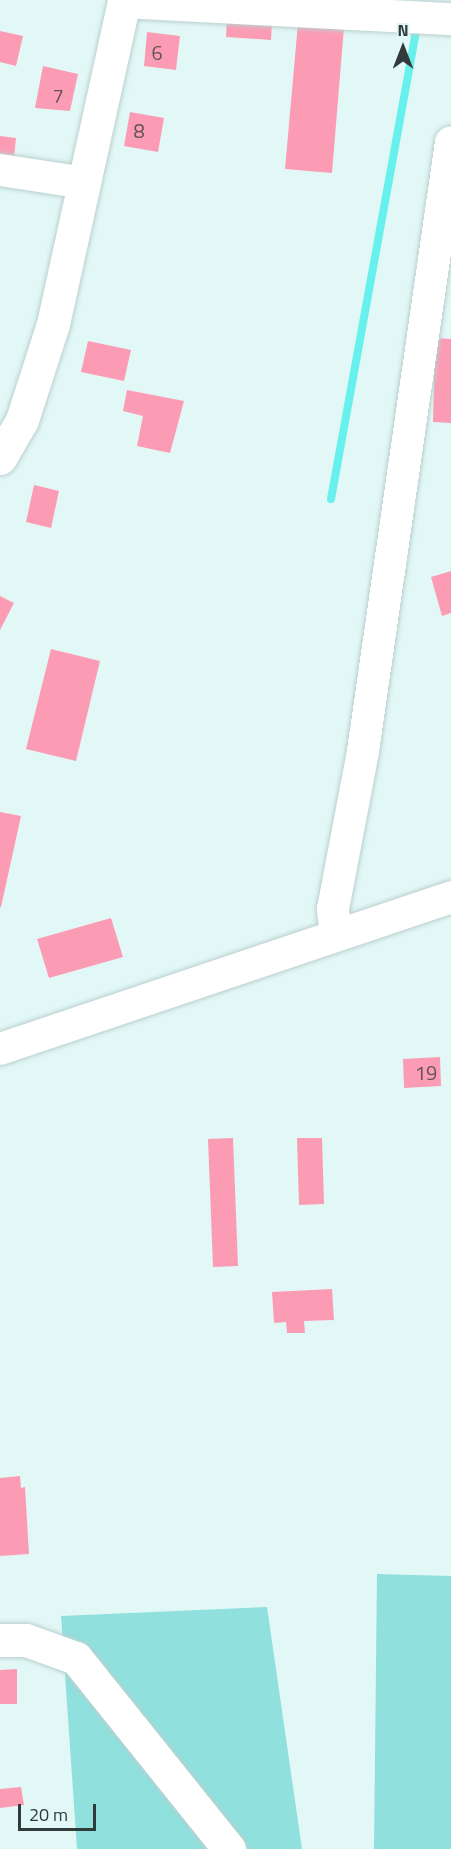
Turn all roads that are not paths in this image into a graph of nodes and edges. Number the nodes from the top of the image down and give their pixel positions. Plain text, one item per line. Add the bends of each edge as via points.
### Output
1 (124, 1) edge
2 (451, 19) edge
3 (451, 142) edge
4 (0, 170) edge
5 (85, 183) junction
6 (0, 458) edge
7 (451, 897) edge
8 (336, 935) junction
9 (0, 1049) edge
10 (0, 1640) edge
11 (229, 1849) edge

1 - 2 street
1 - 5 street
3 - 8 street via 363,751 333,909
4 - 5 street
5 - 6 street via 37,377 22,420
7 - 8 street
8 - 9 street
10 - 11 street via 26,1640 76,1658

